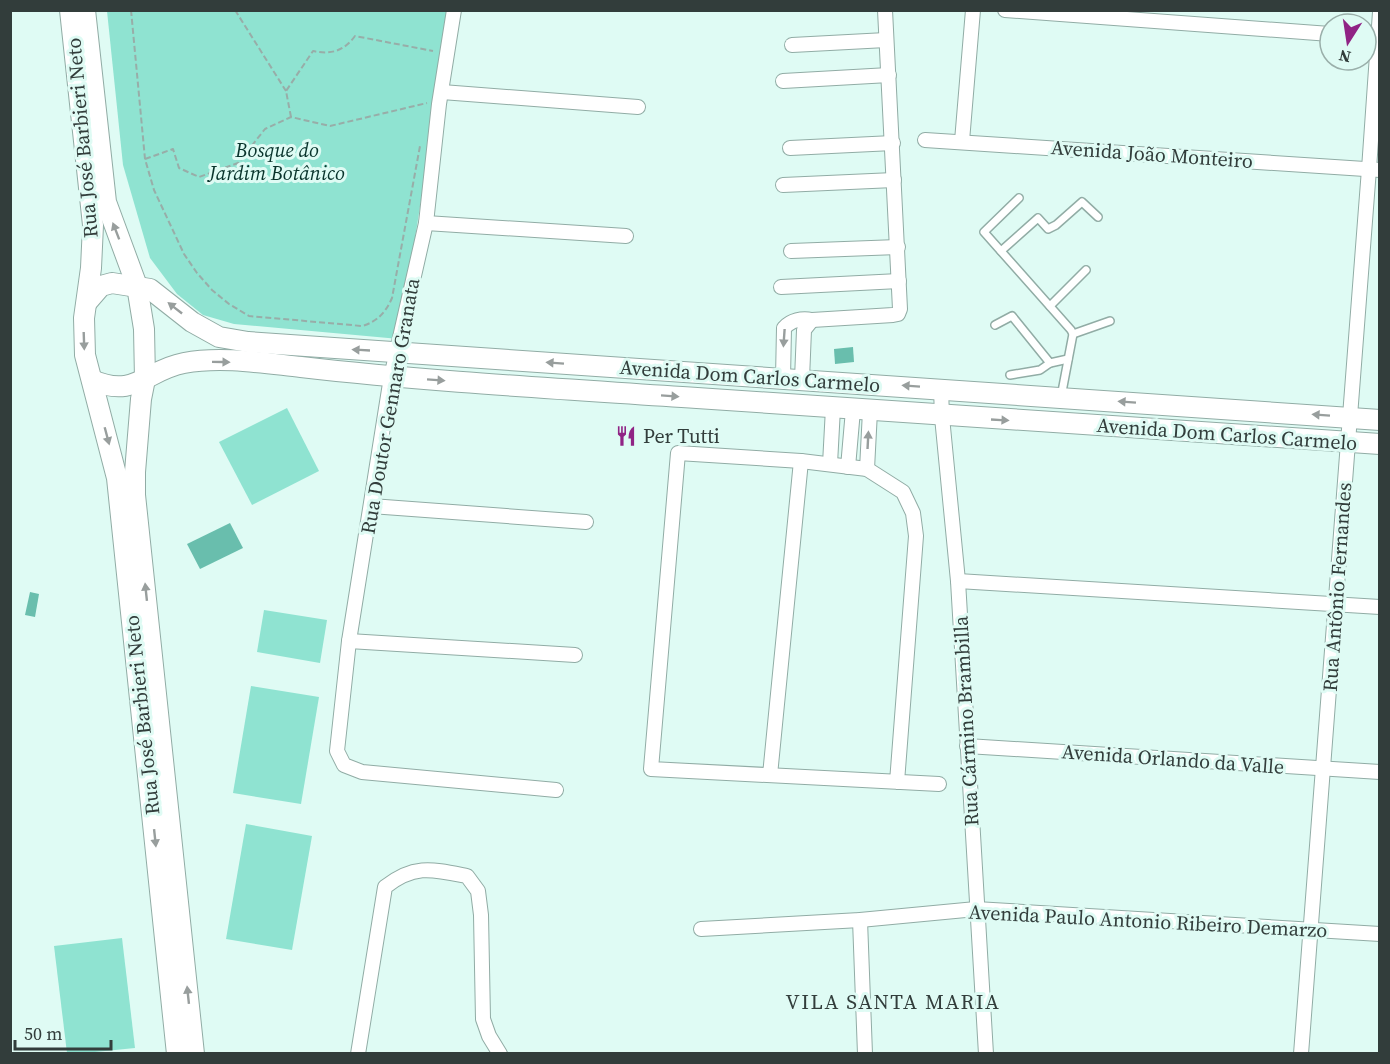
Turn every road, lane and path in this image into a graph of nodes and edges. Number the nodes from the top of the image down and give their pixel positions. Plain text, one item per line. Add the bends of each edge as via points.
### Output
1 (70, 10) edge
2 (85, 10) edge
3 (131, 10) edge
4 (235, 10) edge
5 (454, 10) edge
6 (885, 10) edge
7 (973, 10) edge
8 (1005, 10) edge
9 (1318, 33) edge
10 (886, 40) junction
11 (792, 45) dead end
12 (436, 51) dead end
13 (1374, 72) edge
14 (889, 75) junction
15 (783, 81) dead end
16 (286, 91) junction
17 (442, 92) junction
18 (427, 102) dead end
19 (638, 107) dead end
20 (291, 117) junction
21 (925, 140) dead end
22 (962, 141) junction
23 (893, 143) junction
24 (790, 148) dead end
25 (145, 159) junction
26 (1375, 170) edge
27 (894, 180) junction
28 (783, 185) dead end
29 (1019, 198) dead end
30 (1098, 217) dead end
31 (426, 223) junction
32 (626, 236) dead end
33 (898, 247) junction
34 (402, 251) dead end
35 (791, 251) dead end
36 (1001, 251) junction
37 (1086, 270) dead end
38 (899, 281) junction
39 (137, 286) junction
40 (781, 287) dead end
41 (88, 300) junction
42 (1050, 306) junction
43 (812, 320) junction
44 (1110, 321) dead end
45 (995, 325) dead end
46 (1073, 334) junction
47 (396, 352) junction
48 (1068, 359) junction
49 (1050, 363) junction
50 (614, 366) junction
51 (1010, 375) dead end
52 (391, 377) junction
53 (792, 378) junction
54 (145, 379) junction
55 (92, 380) junction
56 (941, 388) junction
57 (612, 392) junction
58 (1061, 396) junction
59 (1168, 405) junction
60 (852, 409) junction
61 (942, 417) junction
62 (1350, 417) junction
63 (1380, 420) edge
64 (1167, 430) junction
65 (1347, 442) junction
66 (1380, 444) edge
67 (801, 461) junction
68 (830, 464) junction
69 (848, 466) junction
70 (867, 469) junction
71 (371, 506) junction
72 (586, 522) dead end
73 (958, 581) junction
74 (1337, 603) junction
75 (1380, 607) edge
76 (349, 641) junction
77 (575, 655) dead end
78 (967, 746) junction
79 (1323, 768) junction
80 (1380, 772) edge
81 (770, 775) junction
82 (897, 782) junction
83 (939, 784) dead end
84 (556, 790) dead end
85 (976, 909) junction
86 (860, 920) junction
87 (701, 929) dead end
88 (1311, 929) junction
89 (1380, 934) edge
90 (177, 1053) edge
91 (194, 1053) edge
92 (358, 1053) edge
93 (500, 1053) edge
94 (865, 1053) edge
95 (986, 1053) edge
96 (1301, 1053) edge

1 - 41 street, Rua José Barbieri Neto via 93,225
39 -> 2 street, Rua José Barbieri Neto via 106,201
3 - 25 path
4 - 16 path
5 - 17 street, Rua Doutor Gennaro Granata
6 - 10 street
7 - 22 street
8 - 9 street
10 - 11 street
10 - 14 street
12 - 16 path via 355,36 348,46 335,52 313,51
13 - 26 street, Rua Antônio Fernandes
14 - 15 street
14 - 23 street
16 - 20 path
17 - 19 street
17 - 31 street, Rua Doutor Gennaro Granata
18 - 20 path via 330,126
20 - 25 path via 265,129 238,163 199,177 179,168 173,149
21 - 22 street, Avenida João Monteiro
22 - 26 street, Avenida João Monteiro
23 - 24 street
23 - 27 street
25 - 34 path via 154,189 196,273 229,304 249,316 368,324 387,309
26 - 62 street, Rua Antônio Fernandes
27 - 28 street
27 - 33 street
29 - 36 lane via 984,232
30 - 36 lane via 1082,202 1048,229 1038,218
31 - 32 street
31 - 47 street, Rua Doutor Gennaro Granata
33 - 35 street
33 - 38 street
36 - 42 lane
37 - 42 lane
38 - 40 street
38 - 43 street via 898,314
39 - 41 street via 100,286
47 -> 39 street, Avenida Dom Carlos Carmelo via 219,337 192,322 150,289
39 - 54 street, Rua José Barbieri Neto via 144,329
41 -> 55 street, Rua José Barbieri Neto via 83,337
42 - 46 lane
43 - 53 street via 804,329
43 -> 53 street via 794,321 784,328
44 - 46 lane
45 - 49 lane via 1012,316
46 - 48 lane
50 -> 47 street, Avenida Dom Carlos Carmelo
47 - 52 street, Rua Doutor Gennaro Granata
48 - 49 lane
48 - 58 lane
49 - 51 lane via 1040,370
50 - 53 street, Avenida Dom Carlos Carmelo
50 - 57 street
54 -> 52 street, Avenida Dom Carlos Carmelo via 182,363 215,361
52 -> 57 street, Avenida Dom Carlos Carmelo
52 - 71 street, Rua Doutor Gennaro Granata
56 -> 53 street, Avenida Dom Carlos Carmelo
54 - 55 street, Avenida Dom Carlos Carmelo via 133,386 119,387
91 -> 54 street, Rua José Barbieri Neto via 135,495
55 -> 90 street, Rua José Barbieri Neto via 117,478
56 - 58 street, Avenida Dom Carlos Carmelo
56 - 61 street, Rua Cármino Brambilla
57 -> 60 street, Avenida Dom Carlos Carmelo
59 -> 58 street, Avenida Dom Carlos Carmelo
62 -> 59 street, Avenida Dom Carlos Carmelo
59 - 64 street
60 - 61 street, Avenida Dom Carlos Carmelo
60 - 68 street
60 - 69 street
70 -> 60 street
61 -> 64 street, Avenida Dom Carlos Carmelo
61 - 73 street, Rua Cármino Brambilla
62 - 63 street, Avenida Dom Carlos Carmelo
62 - 65 street, Rua Antônio Fernandes
64 - 65 street, Avenida Dom Carlos Carmelo
65 - 66 street, Avenida Dom Carlos Carmelo
65 - 74 street, Rua Antônio Fernandes
67 - 68 street
67 - 81 street
67 - 81 street via 678,453 651,769
68 - 69 street
69 - 70 street
70 - 82 street via 903,492 913,513 916,536
71 - 72 street
71 - 76 street, Rua Doutor Gennaro Granata
73 - 74 street
73 - 78 street, Rua Cármino Brambilla
74 - 75 street
74 - 79 street, Rua Antônio Fernandes
76 - 77 street
76 - 84 street, Rua Doutor Gennaro Granata via 337,751 344,765 362,772
78 - 79 street, Avenida Orlando da Valle
78 - 85 street, Rua Cármino Brambilla
79 - 80 street, Avenida Orlando da Valle
79 - 88 street, Rua Antônio Fernandes
81 - 82 street
82 - 83 street
85 - 86 street, Avenida Paulo Antonio Ribeiro Demarzo
85 - 88 street, Avenida Paulo Antonio Ribeiro Demarzo
85 - 95 street, Rua Cármino Brambilla
86 - 87 street, Avenida Paulo Antonio Ribeiro Demarzo
86 - 94 street
88 - 89 street, Avenida Paulo Antonio Ribeiro Demarzo
88 - 96 street, Rua Antônio Fernandes
92 - 93 street via 385,887 416,870 467,876 478,891 483,1019

